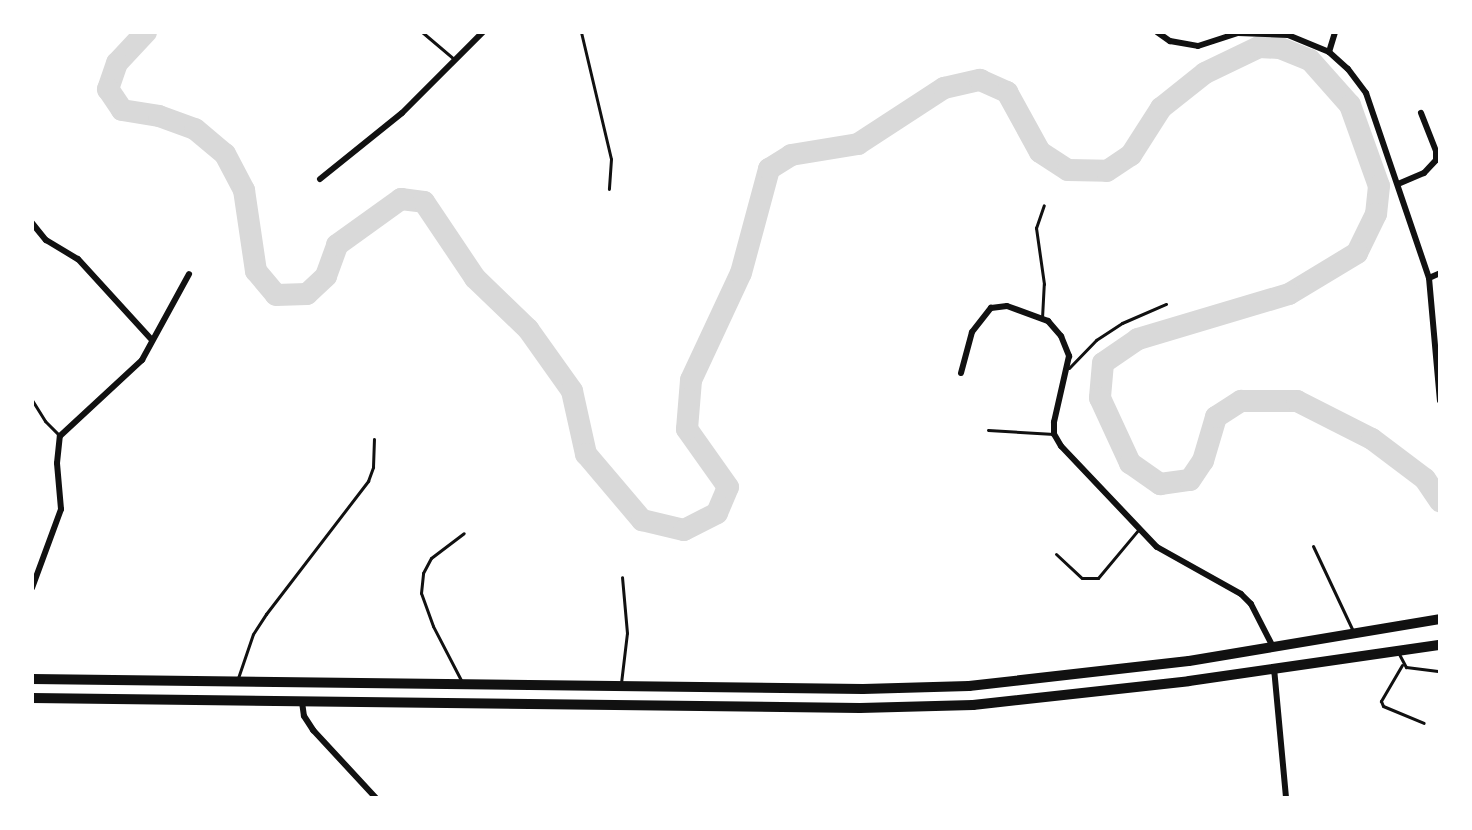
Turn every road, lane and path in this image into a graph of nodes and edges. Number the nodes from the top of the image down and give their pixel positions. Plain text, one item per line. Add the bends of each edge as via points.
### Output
1 (422, 32) edge
2 (483, 32) edge
3 (581, 32) edge
4 (1157, 32) edge
5 (1335, 32) edge
6 (1329, 52) junction
7 (454, 59) junction
8 (1421, 113) dead end
9 (320, 179) dead end
10 (1398, 184) junction
11 (609, 189) dead end
12 (1044, 205) dead end
13 (32, 223) edge
14 (1440, 273) edge
15 (189, 274) dead end
16 (1429, 278) junction
17 (1166, 304) dead end
18 (1042, 318) junction
19 (151, 339) junction
20 (1066, 370) junction
21 (961, 373) dead end
22 (32, 400) edge
23 (1440, 401) edge
24 (988, 430) dead end
25 (1054, 434) junction
26 (60, 436) junction
27 (374, 439) dead end
28 (1139, 529) junction
29 (464, 533) dead end
30 (1313, 546) dead end
31 (1056, 554) dead end
32 (622, 577) dead end
33 (32, 588) edge
34 (1440, 619) edge
35 (1353, 632) junction
36 (1272, 645) junction
37 (1440, 645) edge
38 (1399, 650) junction
39 (1402, 665) junction
40 (1274, 668) junction
41 (1440, 671) edge
42 (32, 679) edge
43 (236, 682) junction
44 (464, 685) junction
45 (620, 687) junction
46 (32, 698) edge
47 (302, 702) junction
48 (1424, 723) dead end
49 (376, 798) edge
50 (1286, 798) edge

1 - 7 lane
2 - 7 street
3 - 11 lane via 611,159
4 - 6 street via 1170,41 1198,46 1238,33 1275,33
5 - 6 street
6 - 10 street via 1366,93
7 - 9 street via 402,113
8 - 10 street via 1436,160 1424,173
10 - 16 street
12 - 18 lane via 1036,228 1044,284
13 - 19 street via 46,240 78,259
14 - 16 street
15 - 19 street
16 - 23 street
17 - 20 lane via 1096,340
18 - 20 street via 1061,336 1069,356
18 - 21 street via 1007,306 991,308 972,332
19 - 26 street via 142,360
20 - 25 street
22 - 26 lane
24 - 25 lane
25 - 28 street
26 - 33 street via 61,509
27 - 43 lane via 368,481 253,634
28 - 31 lane via 1098,578 1082,578
28 - 36 street via 1157,547 1241,594
29 - 44 lane via 431,558 421,593
30 - 35 lane
32 - 45 lane via 627,633
34 - 35 highway
35 - 36 highway
36 - 45 highway via 1189,661 969,686
37 - 38 highway
38 - 39 lane
38 - 40 highway
39 - 41 lane
39 - 48 lane via 1381,701
40 - 47 highway via 973,705
40 - 50 street
42 - 43 highway
43 - 44 highway
44 - 45 highway
46 - 47 highway
47 - 49 street via 313,730

